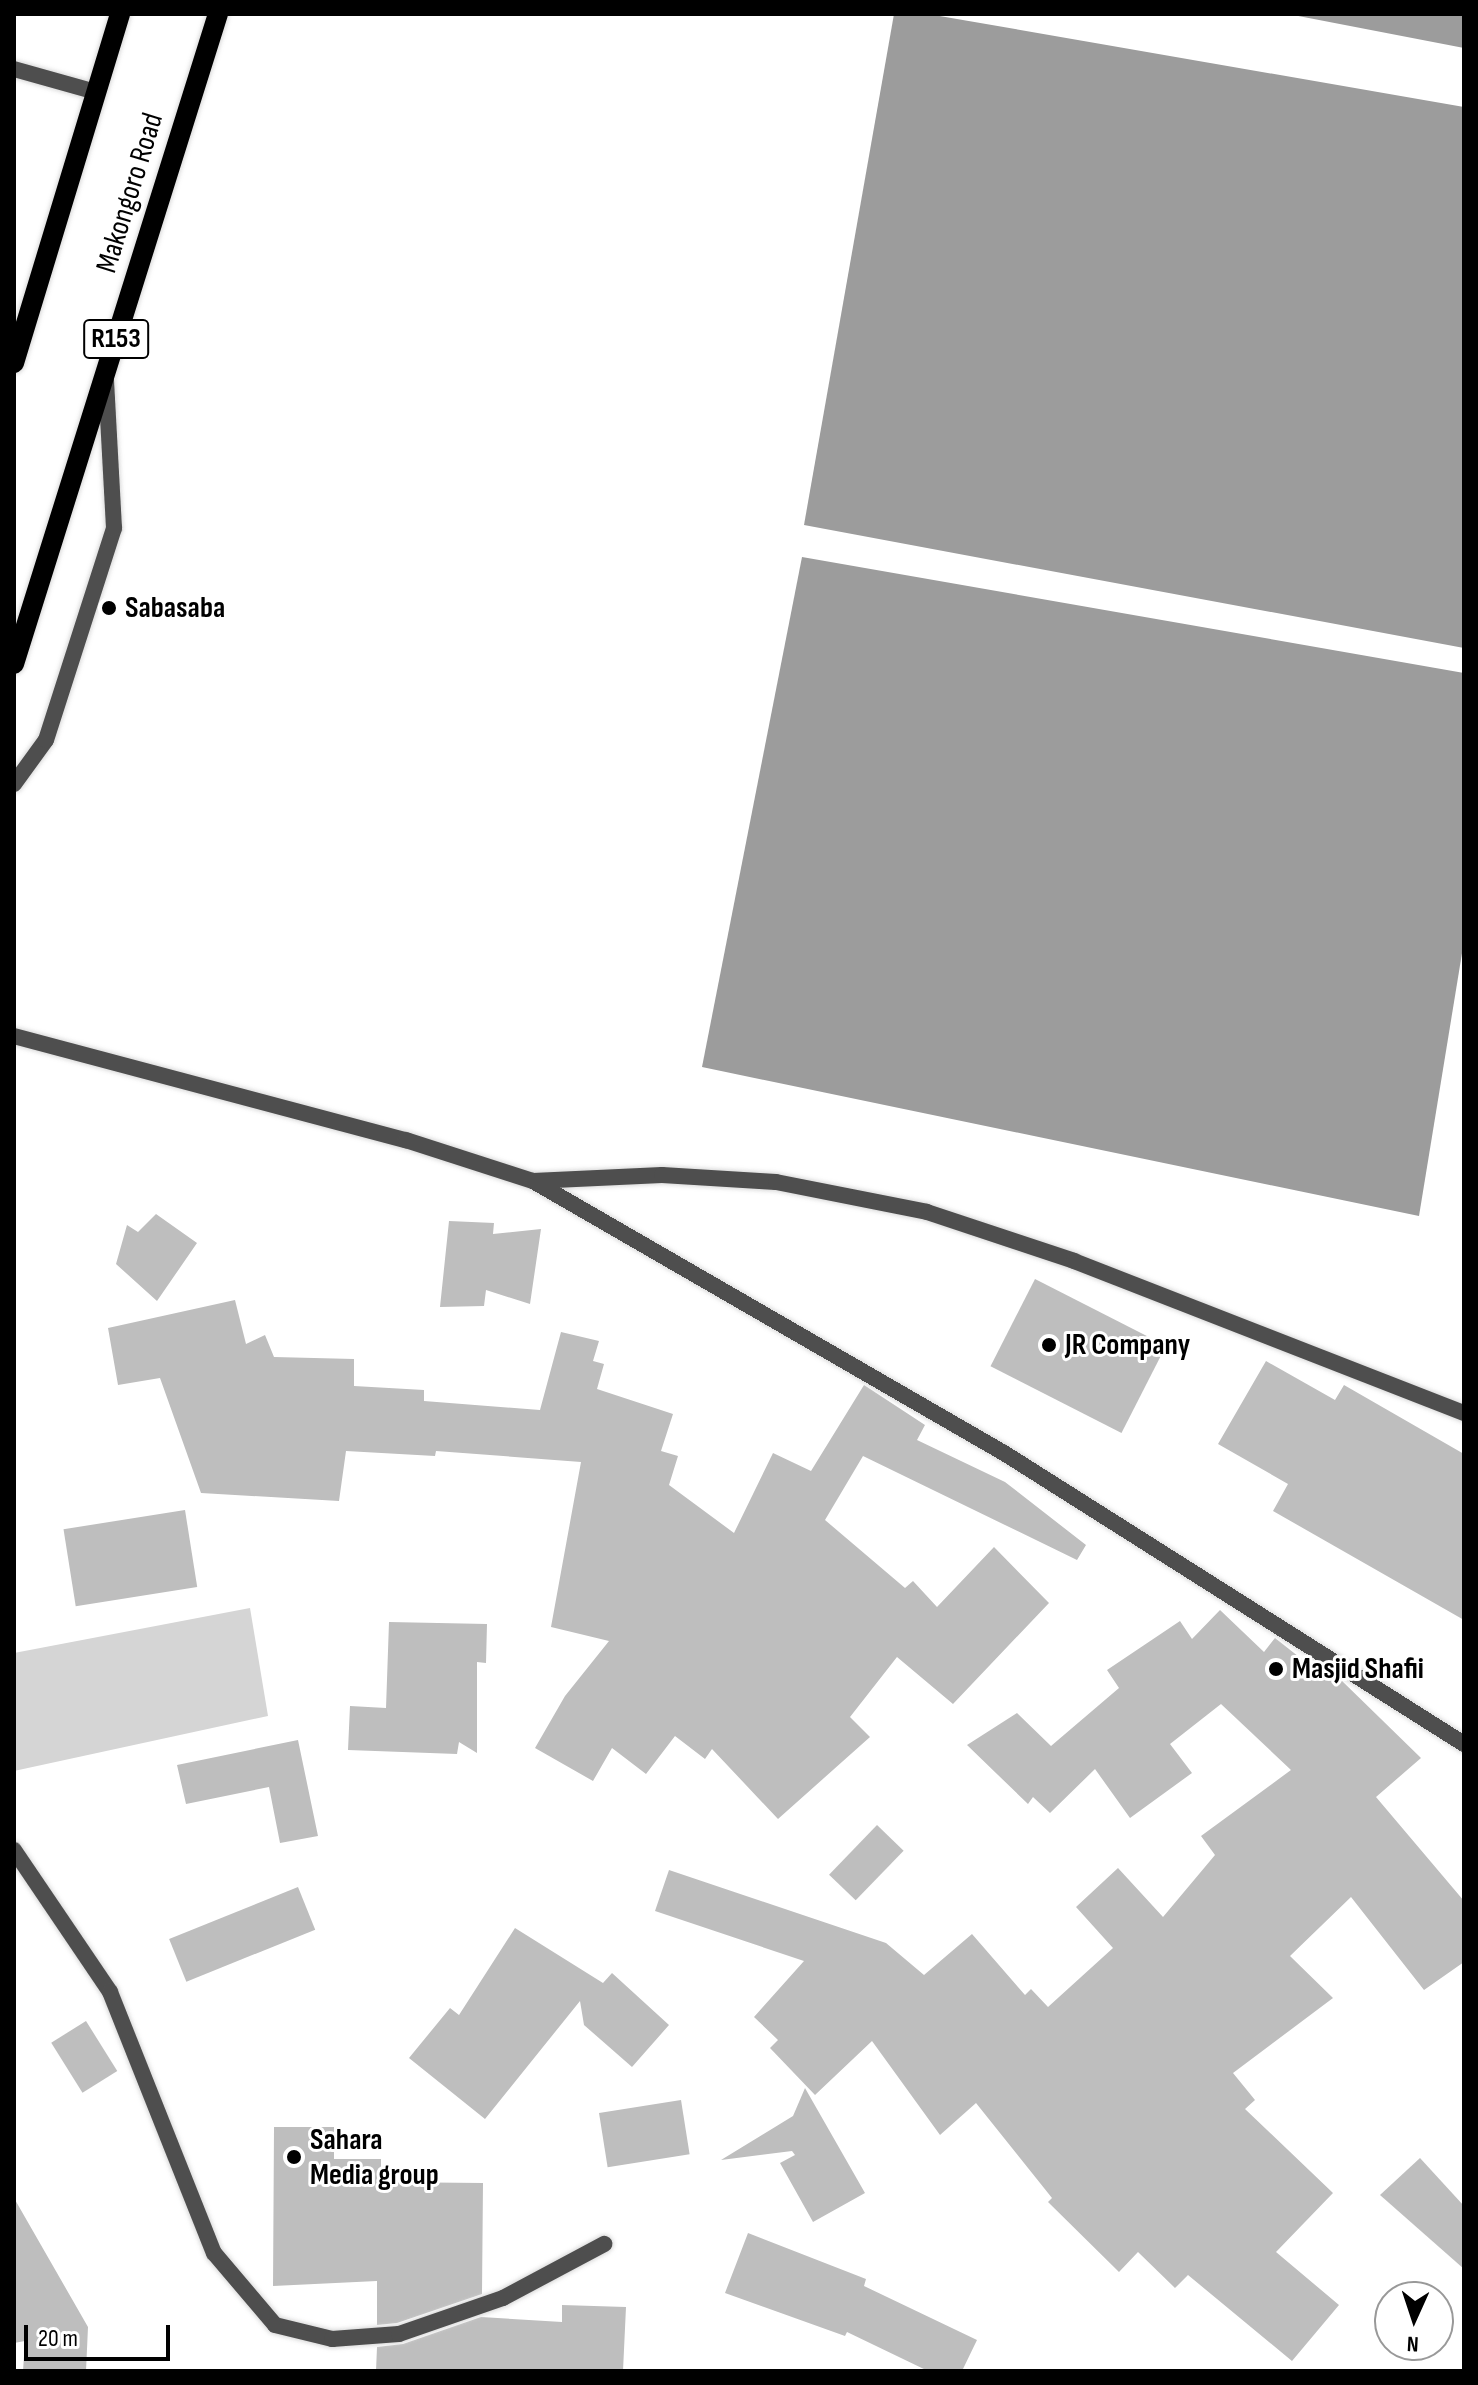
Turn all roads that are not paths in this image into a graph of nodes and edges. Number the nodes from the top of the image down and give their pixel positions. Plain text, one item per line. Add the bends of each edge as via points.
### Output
1 (120, 14) edge
2 (218, 14) edge
3 (14, 69) edge
4 (96, 92) junction
5 (19, 329) edge
6 (14, 363) edge
7 (105, 375) junction
8 (14, 664) edge
9 (14, 784) edge
10 (14, 1036) edge
11 (533, 1181) junction
12 (1464, 1413) edge
13 (1464, 1744) edge
14 (14, 1850) edge
15 (604, 2244) dead end

1 - 4 main road, Makongoro Road
2 - 7 main road, Makongoro Road / R153
3 - 4 street
4 - 5 main road, Makongoro Road
5 - 6 main road, Makongoro Road
7 - 8 main road, Makongoro Road / R153
7 - 9 street via 114,528 46,740
10 - 11 street via 406,1140
11 - 12 street via 662,1175 776,1182 927,1212 1074,1261
11 - 13 street via 1004,1453
14 - 15 street via 110,1992 214,2253 275,2325 332,2339 399,2334 503,2298

